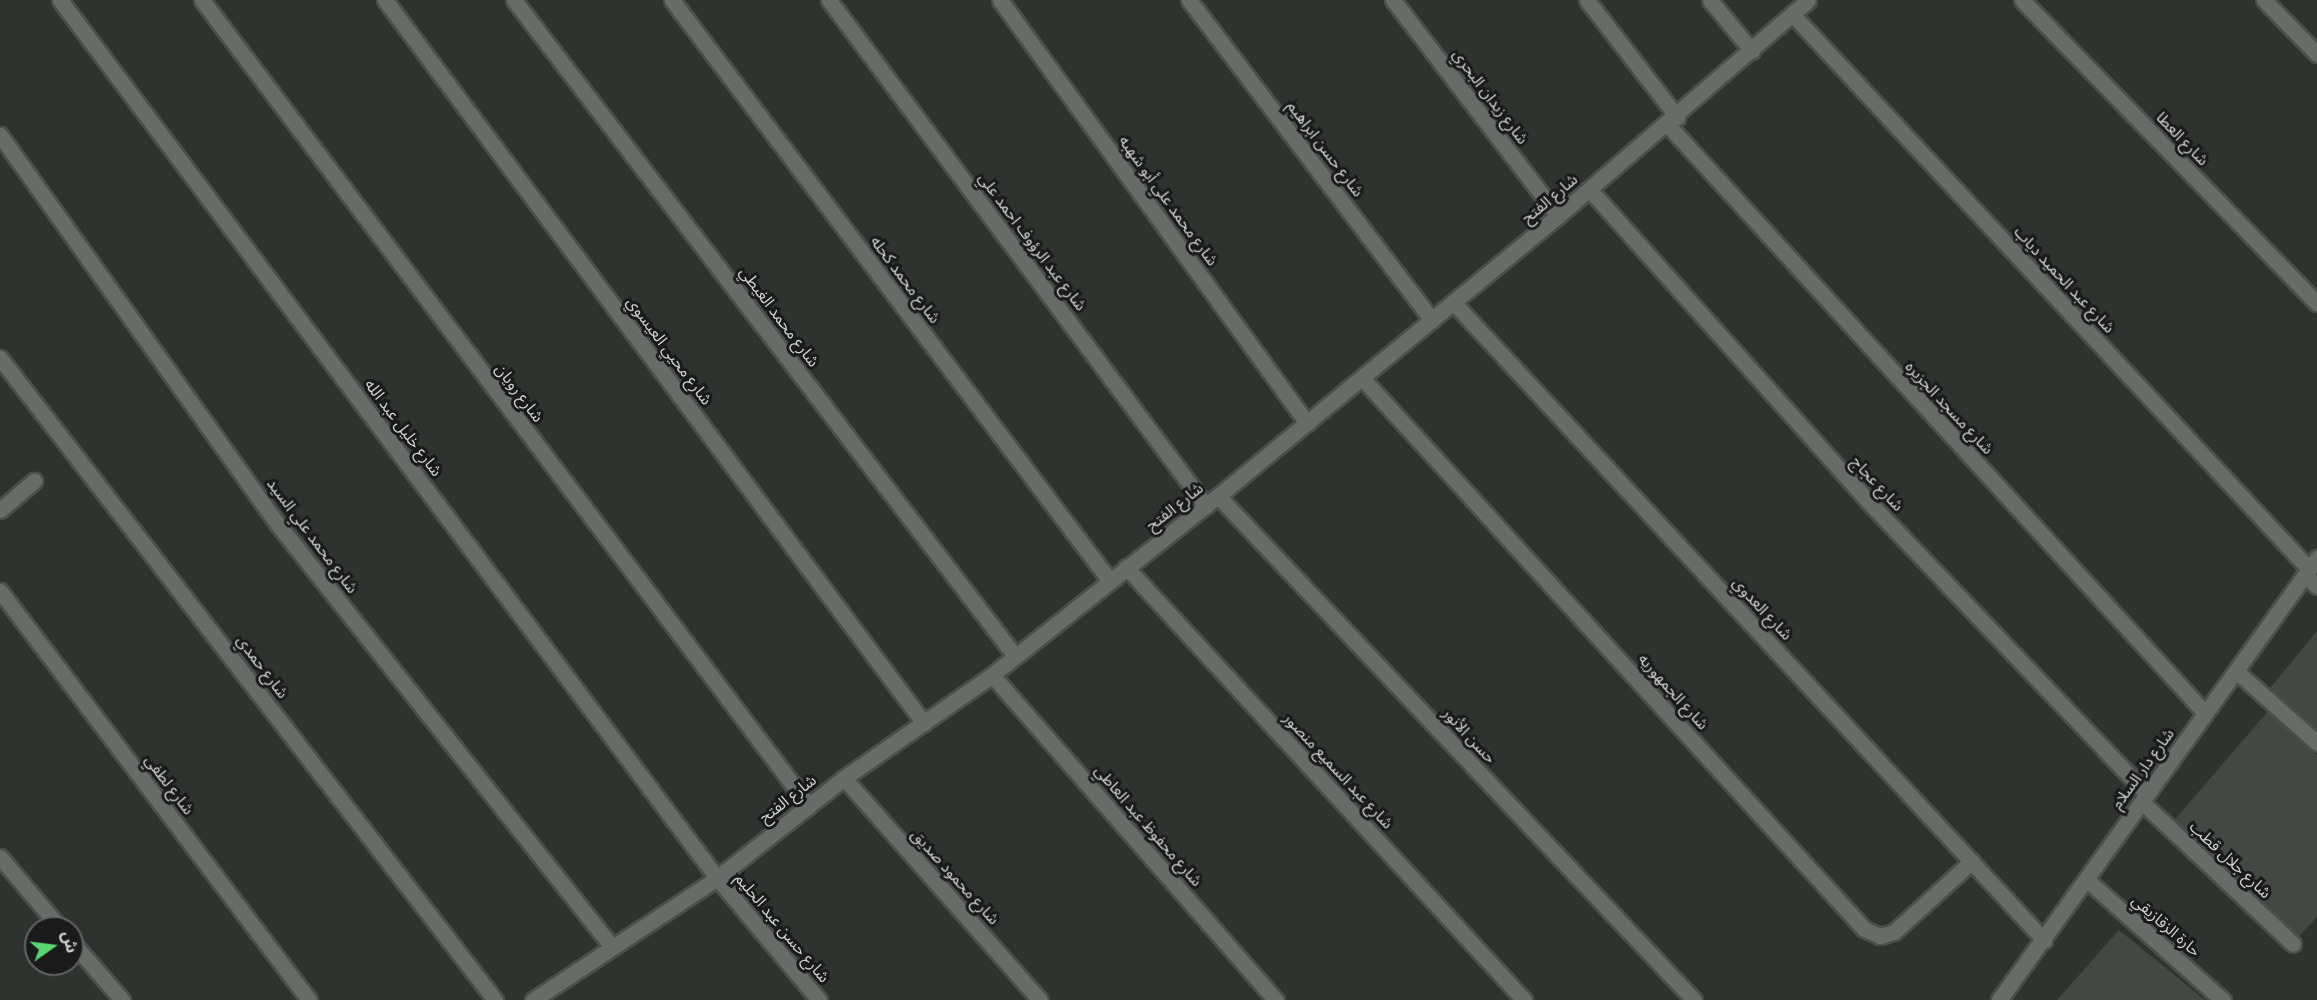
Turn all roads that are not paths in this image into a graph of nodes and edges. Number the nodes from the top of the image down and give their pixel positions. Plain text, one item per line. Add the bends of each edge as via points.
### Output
1 (60, 0) edge
2 (202, 0) edge
3 (385, 0) edge
4 (514, 0) edge
5 (672, 0) edge
6 (829, 0) edge
7 (1000, 0) edge
8 (1188, 0) edge
9 (1393, 0) edge
10 (1587, 0) edge
11 (1710, 0) edge
12 (1808, 0) edge
13 (2022, 0) edge
14 (2264, 0) edge
15 (1792, 15) junction
16 (1752, 51) junction
17 (2317, 54) edge
18 (1673, 121) junction
19 (0, 135) edge
20 (1590, 189) junction
21 (1558, 216) junction
22 (1453, 302) junction
23 (2317, 303) edge
24 (1432, 320) junction
25 (0, 358) edge
26 (1362, 378) junction
27 (1307, 423) junction
28 (34, 482) dead end
29 (1212, 501) junction
30 (0, 510) edge
31 (1126, 567) junction
32 (2311, 568) edge
33 (1110, 581) junction
34 (2317, 586) edge
35 (0, 591) edge
36 (1015, 656) junction
37 (2236, 671) junction
38 (992, 675) junction
39 (2205, 713) junction
40 (924, 723) junction
41 (2317, 743) edge
42 (844, 778) junction
43 (2144, 798) junction
44 (808, 806) junction
45 (0, 857) edge
46 (1972, 861) junction
47 (717, 878) junction
48 (2086, 879) junction
49 (50, 916) edge
50 (2044, 940) junction
51 (2293, 944) dead end
52 (612, 947) junction
53 (84, 956) edge
54 (122, 1000) edge
55 (309, 1000) edge
56 (495, 1000) edge
57 (533, 1000) edge
58 (819, 1000) edge
59 (1040, 1000) edge
60 (1276, 1000) edge
61 (1524, 1000) edge
62 (1694, 1000) edge
63 (1999, 1000) edge
64 (2223, 1000) edge

1 - 47 street, شارع خليل عبد الله
2 - 44 street, شارع رويان
3 - 40 street, شارع محيي العيسوي
4 - 36 street, شارع محمد الغيطي
5 - 33 street, شارع محمد كحله
6 - 29 street, شارع عبد الرؤوف احمد علي
7 - 27 street, شارع محمد علي أبو شهبه
8 - 24 street, شارع حسن ابراهيم
9 - 21 street, شارع زيدان البحري
10 - 18 street, شارع مسجد الجزيره
11 - 16 street
12 - 15 street, شارع الفتح
13 - 23 street, شارع العطا
14 - 17 street
15 - 16 street, شارع الفتح
15 - 32 street, شارع عبد الحميد دياب
16 - 18 street, شارع الفتح
18 - 20 street, شارع الفتح
18 - 39 street, شارع مسجد الجزيره
19 - 52 street, شارع محمد علي السيد via 280,527
20 - 21 street, شارع الفتح
20 - 43 street, شارع عجاج via 1865,498
21 - 22 street, شارع الفتح
22 - 24 street, شارع الفتح
22 - 46 street, شارع العدوي
24 - 26 street, شارع الفتح
25 - 56 street, شارع حمدي
26 - 27 street, شارع الفتح
26 - 46 street, شارع الجمهوريه via 1864,929 1880,936 1894,932
27 - 29 street, شارع الفتح
28 - 30 street
29 - 31 street, شارع الفتح
29 - 62 street, حسن الأنور
31 - 33 street, شارع الفتح
31 - 61 street, شارع عبد السميع منصور
32 - 34 street, شارع عبد الحميد دياب
32 - 37 street, شارع دار السلام
33 - 36 street, شارع الفتح
35 - 55 street, شارع لطفي
36 - 38 street, شارع الفتح
37 - 39 street, شارع دار السلام
37 - 41 street
38 - 40 street, شارع الفتح
38 - 60 street, شارع محفوظ عبد العاطي
39 - 43 street, شارع دار السلام
40 - 42 street, شارع الفتح
42 - 44 street, شارع الفتح
42 - 59 street, شارع محمود صديق
43 - 48 street, شارع دار السلام
43 - 51 street, شارع جلال قطب
44 - 47 street, شارع الفتح
45 - 49 street
46 - 50 street, شارع العدوي
47 - 52 street, شارع الفتح
47 - 58 street, شارع حسن عبد الحليم
48 - 50 street, شارع دار السلام
48 - 64 street, حارة الزقازيقي
50 - 63 street, شارع دار السلام
52 - 57 street, شارع الفتح
53 - 54 street

